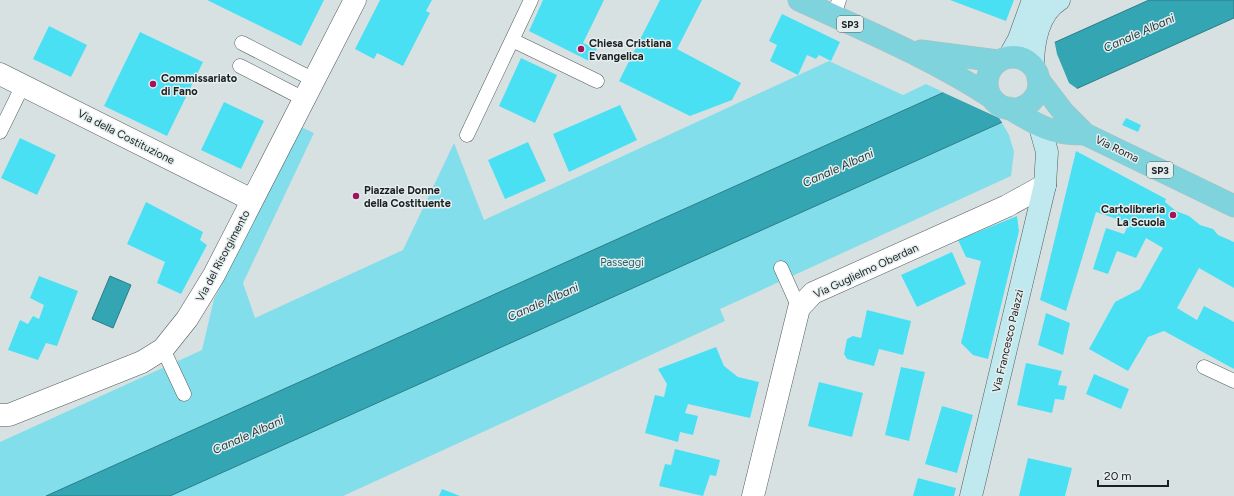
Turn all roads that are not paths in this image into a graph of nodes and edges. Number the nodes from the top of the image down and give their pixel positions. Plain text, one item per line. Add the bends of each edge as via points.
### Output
1 (355, 0) edge
2 (531, 0) edge
3 (799, 0) edge
4 (1033, 0) edge
5 (1059, 0) edge
6 (837, 8) edge
7 (512, 40) junction
8 (242, 43) dead end
9 (900, 48) junction
10 (1003, 59) junction
11 (240, 66) dead end
12 (1036, 73) junction
13 (0, 74) edge
14 (597, 81) dead end
15 (23, 85) junction
16 (309, 90) junction
17 (991, 97) junction
18 (1009, 108) junction
19 (1040, 127) junction
20 (0, 132) edge
21 (1085, 134) junction
22 (467, 135) dead end
23 (1046, 185) junction
24 (252, 200) junction
25 (1234, 206) edge
26 (781, 268) dead end
27 (799, 308) junction
28 (164, 349) junction
29 (1204, 367) dead end
30 (1234, 381) edge
31 (184, 394) dead end
32 (5, 415) edge
33 (753, 496) edge
34 (971, 496) edge

1 - 16 street, Via del Risorgimento
2 - 7 lane
3 - 6 main road, Via Roma / SP3
4 - 10 street via 1019,39
5 - 12 street via 1052,4 1043,16 1033,47
6 - 9 main road, Via Roma / SP3
7 - 14 lane
7 - 22 lane
8 - 16 lane
9 - 10 main road, Via Roma / SP3 via 944,56
9 - 17 main road, Via Roma / SP3 via 970,83
10 - 12 main road, Via Roma / SP3 via 1022,58
10 - 17 main road via 988,73 987,89
11 - 16 lane
12 - 18 main road via 1036,94 1031,101 1025,106
12 - 21 main road, Via Roma / SP3 via 1064,113
13 - 15 street, Via della Costituzione
15 - 20 lane
15 - 24 street, Via della Costituzione
16 - 24 street, Via del Risorgimento
17 - 18 main road, Via Roma / SP3
18 - 19 main road, Via Roma / SP3
19 - 21 main road, Via Roma / SP3 via 1069,134
19 - 23 street, Via Francesco Palazzi via 1046,152
21 - 25 main road, Via Roma / SP3
23 - 27 street, Via Guglielmo Oberdan via 1007,206 813,293
23 - 34 street, Via Francesco Palazzi
24 - 28 street, Via del Risorgimento via 214,275 187,319
26 - 27 lane
27 - 33 street, Via Guglielmo Oberdan
28 - 31 lane
28 - 32 street, Via del Risorgimento via 142,362
29 - 30 lane

